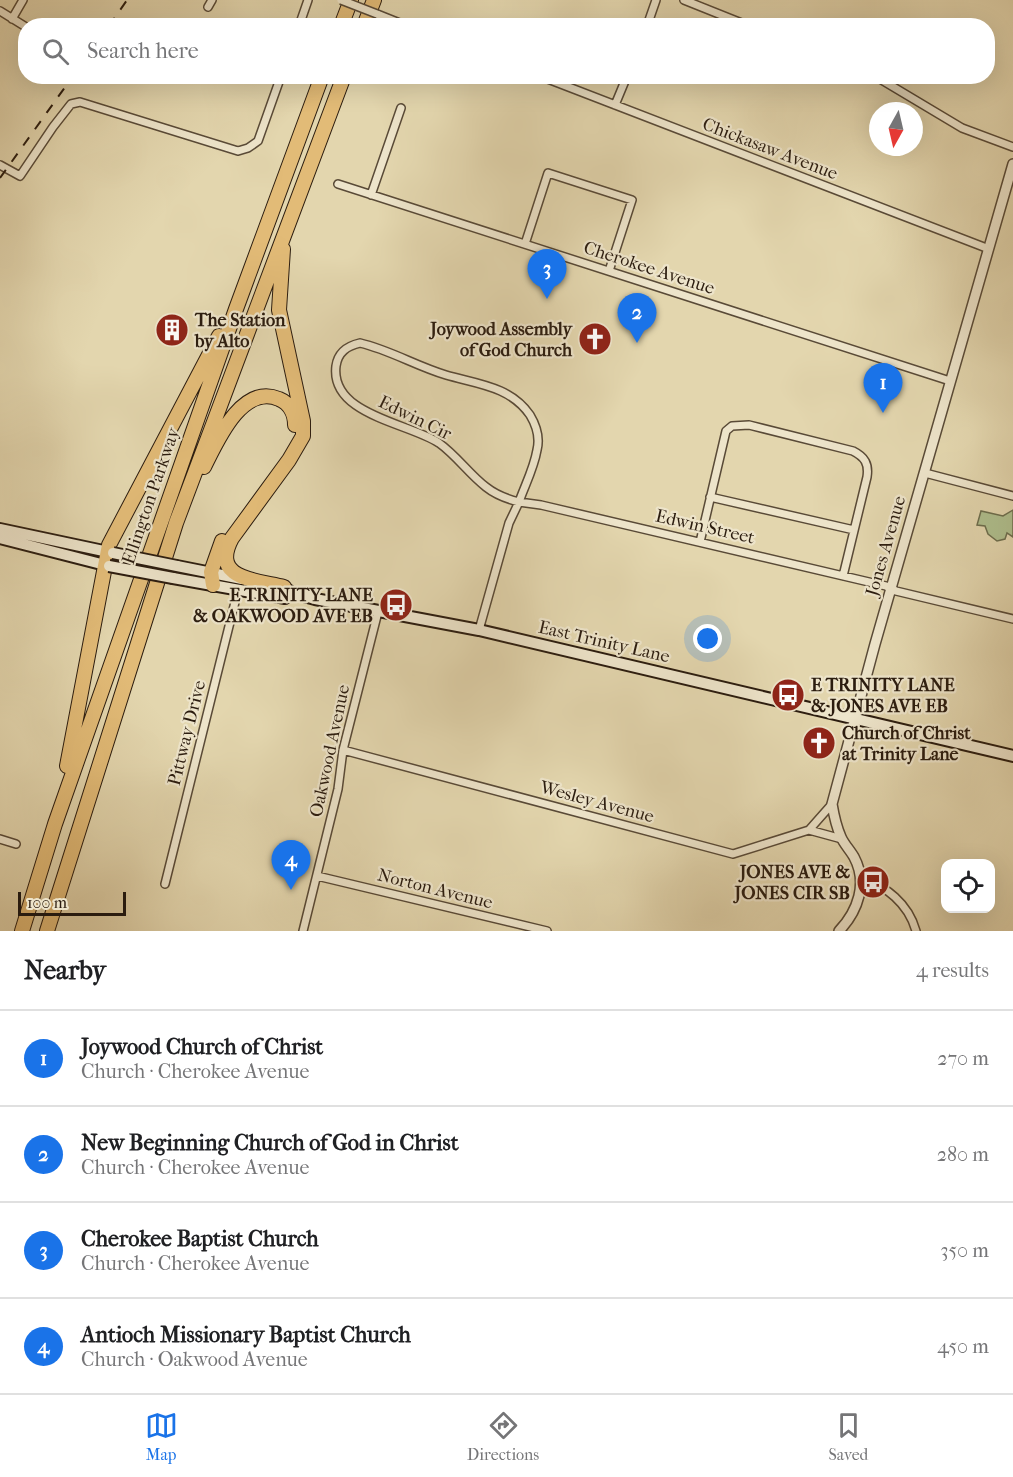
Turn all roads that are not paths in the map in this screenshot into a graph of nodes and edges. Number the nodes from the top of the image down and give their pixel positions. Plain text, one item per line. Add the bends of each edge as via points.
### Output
1 (23, 0) edge
2 (308, 0) edge
3 (341, 0) edge
4 (351, 0) edge
5 (374, 0) edge
6 (657, 0) edge
7 (684, 0) edge
8 (0, 11) edge
9 (302, 18) edge
10 (344, 18) edge
11 (367, 18) edge
12 (387, 18) edge
13 (649, 18) edge
14 (729, 18) edge
15 (12, 19) junction
16 (18, 22) edge
17 (278, 84) edge
18 (319, 84) edge
19 (341, 84) edge
20 (561, 84) edge
21 (624, 84) edge
22 (888, 84) edge
23 (615, 105) junction
24 (402, 108) dead end
25 (1013, 147) edge
26 (1013, 164) edge
27 (3, 168) edge
28 (338, 184) dead end
29 (371, 195) junction
30 (285, 231) junction
31 (525, 244) junction
32 (989, 249) junction
33 (609, 271) junction
34 (236, 309) junction
35 (950, 381) junction
36 (925, 473) junction
37 (1013, 496) edge
38 (710, 498) junction
39 (519, 502) junction
40 (176, 523) junction
41 (0, 529) edge
42 (854, 530) junction
43 (0, 538) edge
44 (700, 542) junction
45 (109, 559) junction
46 (225, 559) junction
47 (843, 576) junction
48 (215, 577) junction
49 (891, 588) junction
50 (238, 590) junction
51 (288, 590) junction
52 (378, 612) junction
53 (1013, 619) edge
54 (479, 630) junction
55 (855, 717) junction
56 (343, 750) junction
57 (1013, 756) edge
58 (832, 804) junction
59 (55, 824) junction
60 (809, 830) junction
61 (0, 839) edge
62 (842, 839) junction
63 (16, 844) dead end
64 (861, 875) junction
65 (317, 876) junction
66 (165, 884) dead end
67 (22, 931) edge
68 (47, 931) edge
69 (303, 931) edge
70 (547, 931) edge
71 (840, 931) edge
72 (916, 931) edge

1 - 15 street
2 - 9 street
3 - 12 street, bridge
4 - 10 highway
5 - 11 highway
6 - 13 street
7 - 14 street
8 - 15 street
15 - 16 street
17 - 27 street via 258,141 248,148 238,151 80,102 71,105 53,127 20,176
18 - 34 highway, Ellington Parkway
19 - 30 highway, Ellington Parkway
20 - 23 street, Chickasaw Avenue
21 - 23 street
22 - 25 street via 962,128
23 - 32 street, Chickasaw Avenue
24 - 29 street
26 - 32 street, Jones Avenue
28 - 29 street, Cherokee Avenue
29 - 31 street, Cherokee Avenue
30 - 40 highway, Ellington Parkway
30 - 46 highway via 279,310 303,436 232,538
31 - 33 street, Cherokee Avenue
31 - 33 street via 548,173 632,200
32 - 35 street, Jones Avenue
33 - 35 street, Cherokee Avenue
34 - 45 highway via 120,523
34 - 59 highway, Ellington Parkway
35 - 36 street, Jones Avenue
36 - 37 street
36 - 49 street, Jones Avenue
38 - 42 street
38 - 42 street via 726,431 732,426 749,425 862,455 868,470
38 - 44 street
39 - 39 street, Edwin Cir via 535,458 538,436 526,409 510,394 370,345 349,346 340,354 335,374 348,399 370,415 437,442 486,487
39 - 44 street, Edwin Street
39 - 54 street via 509,523
40 - 48 highway via 232,418 246,401 272,396 284,401 295,420 295,436 225,534
40 - 68 highway, Ellington Parkway
41 - 45 main road, East Trinity Lane
42 - 47 street
43 - 45 main road, East Trinity Lane
44 - 47 street, Edwin Street
45 - 48 main road, East Trinity Lane, bridge via 177,566
45 - 48 main road, East Trinity Lane, bridge via 173,578
45 - 59 highway
46 - 48 highway
46 - 51 highway via 232,572 240,576
47 - 49 street, Edwin Street
48 - 50 main road, East Trinity Lane
48 - 51 main road, East Trinity Lane
49 - 53 street, Edwin Street
49 - 55 street, Jones Avenue
50 - 51 main road, East Trinity Lane via 285,598
50 - 66 street, Pittway Drive
51 - 52 main road, East Trinity Lane
52 - 54 main road, East Trinity Lane
52 - 56 street, Oakwood Avenue
54 - 55 main road, East Trinity Lane
55 - 57 main road, East Trinity Lane
55 - 58 street, Jones Avenue
56 - 60 street, Wesley Avenue via 733,854
56 - 65 street, Oakwood Avenue
58 - 60 street
58 - 62 street, Jones Avenue
59 - 67 highway, Ellington Parkway
60 - 62 street
61 - 63 street
62 - 64 street, Jones Avenue
64 - 71 street via 858,902
64 - 72 street via 901,902
65 - 69 street, Oakwood Avenue
65 - 70 street, Norton Avenue

